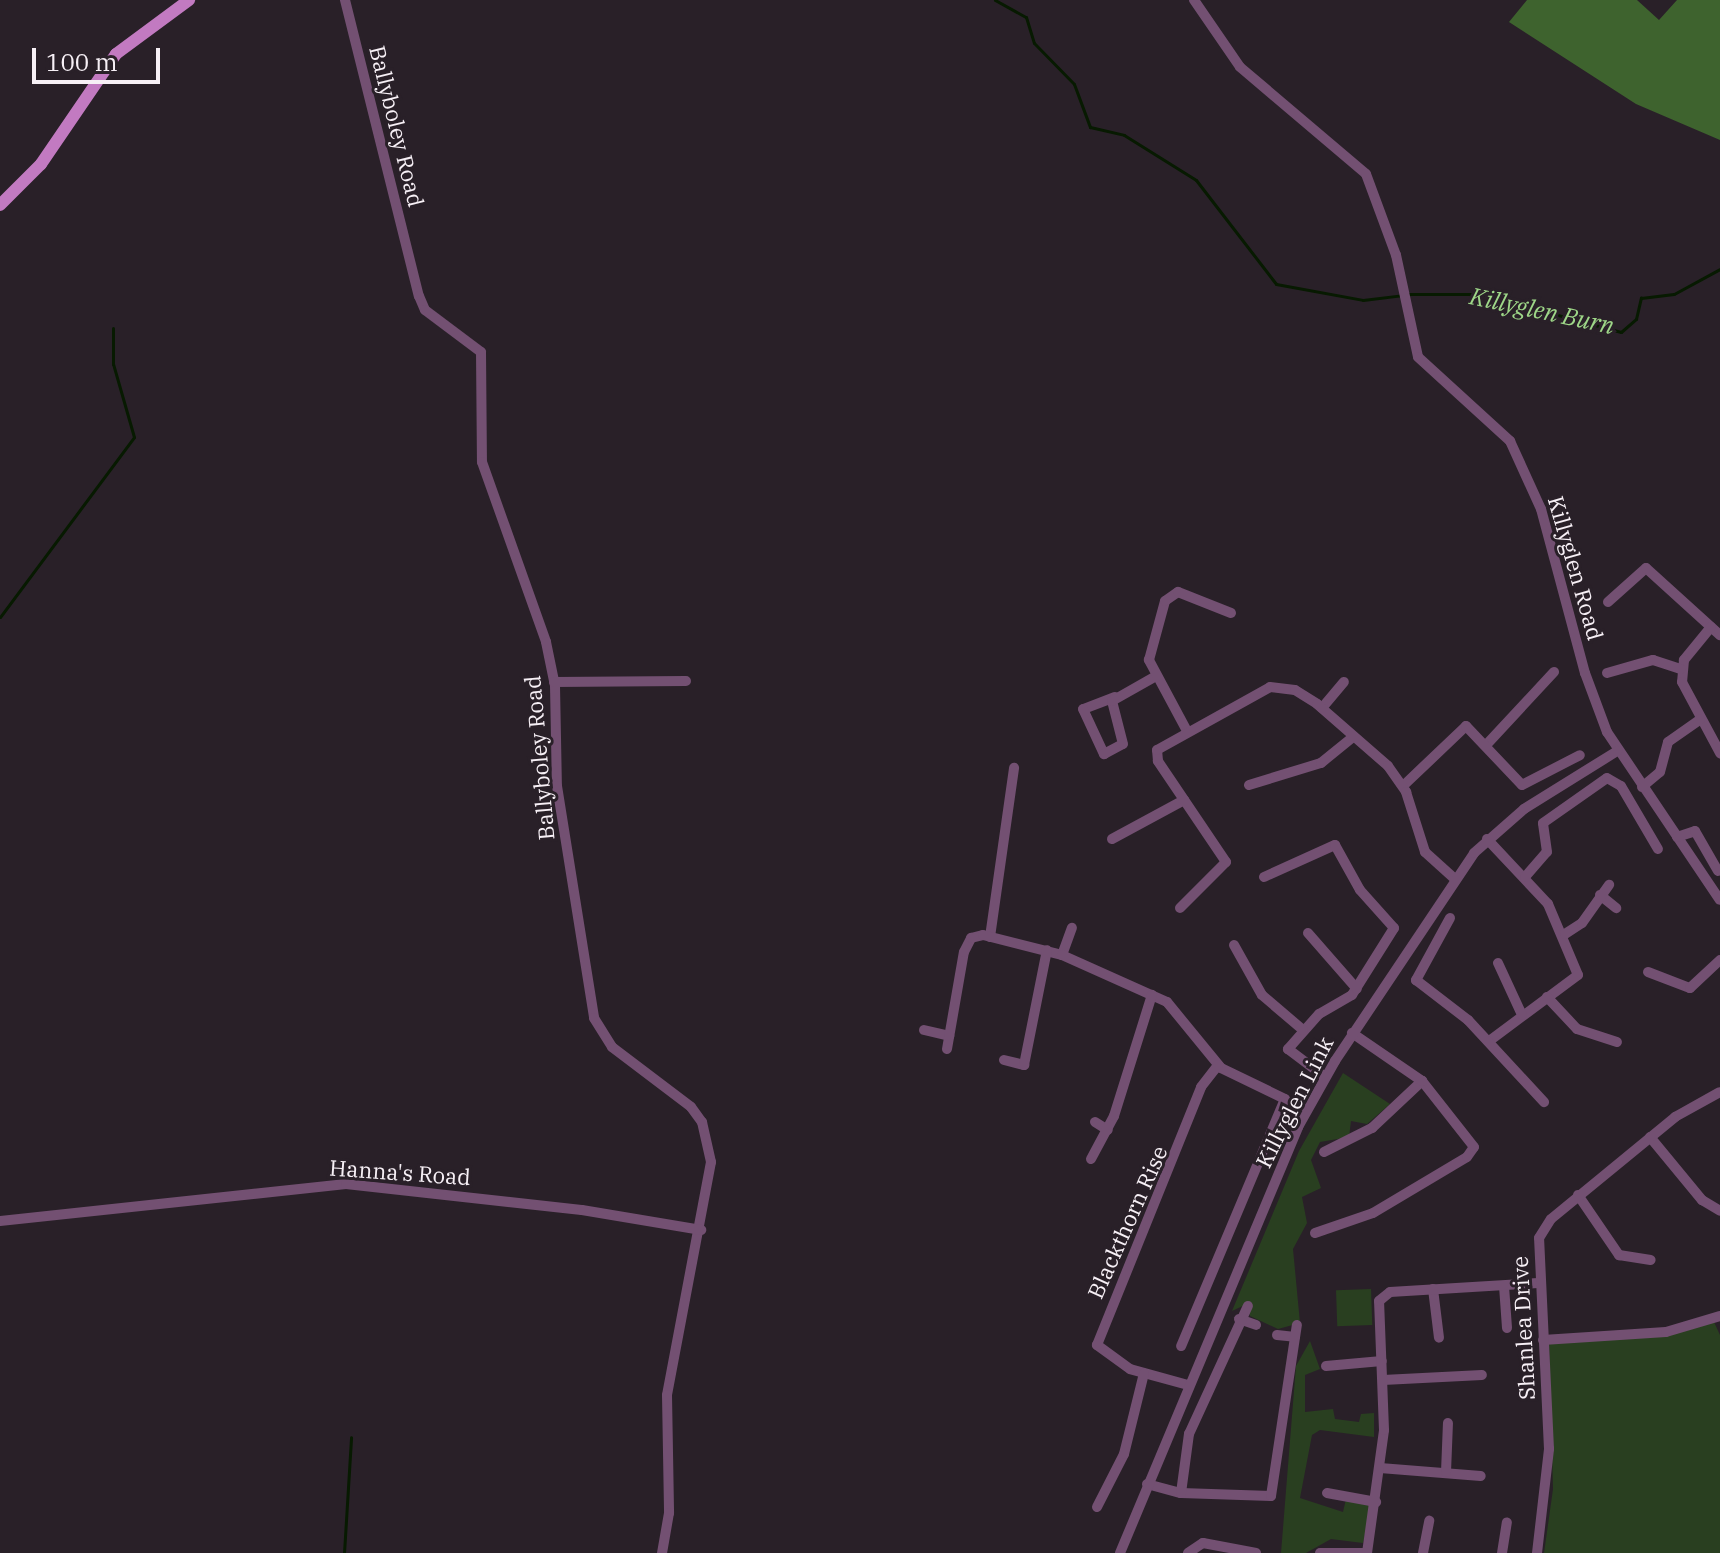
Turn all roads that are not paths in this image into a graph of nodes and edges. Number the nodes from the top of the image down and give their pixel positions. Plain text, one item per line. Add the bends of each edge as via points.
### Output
1 (189, 0) edge
2 (345, 0) edge
3 (1194, 0) edge
4 (0, 205) edge
5 (1608, 602) dead end
6 (1231, 613) dead end
7 (1711, 627) junction
8 (1720, 635) edge
9 (1681, 669) junction
10 (1554, 672) dead end
11 (1607, 673) dead end
12 (1156, 676) junction
13 (686, 681) dead end
14 (554, 682) junction
15 (1344, 682) dead end
16 (1115, 697) junction
17 (1322, 708) junction
18 (1700, 720) junction
19 (1187, 731) junction
20 (1353, 737) junction
21 (1488, 743) junction
22 (1617, 751) junction
23 (1720, 753) edge
24 (1580, 755) dead end
25 (1014, 768) dead end
26 (1249, 785) dead end
27 (1403, 786) junction
28 (1642, 787) junction
29 (1184, 800) junction
30 (1677, 837) junction
31 (1112, 839) dead end
32 (1487, 839) junction
33 (1658, 849) dead end
34 (1718, 871) edge
35 (1264, 877) dead end
36 (1453, 877) junction
37 (1525, 877) junction
38 (1609, 885) dead end
39 (1600, 895) junction
40 (1720, 900) edge
41 (1180, 908) dead end
42 (1616, 908) dead end
43 (1450, 918) dead end
44 (1072, 928) dead end
45 (1308, 933) dead end
46 (1565, 934) junction
47 (990, 937) junction
48 (1234, 945) dead end
49 (1047, 950) junction
50 (1062, 955) junction
51 (1720, 960) edge
52 (1498, 963) dead end
53 (1648, 972) dead end
54 (1357, 989) junction
55 (1156, 997) junction
56 (1547, 997) junction
57 (1522, 1015) junction
58 (924, 1030) dead end
59 (1303, 1030) junction
60 (1352, 1033) junction
61 (949, 1036) junction
62 (1489, 1041) junction
63 (1617, 1042) dead end
64 (947, 1049) dead end
65 (1004, 1060) dead end
66 (1218, 1065) junction
67 (1325, 1077) junction
68 (1422, 1081) junction
69 (1720, 1092) edge
70 (1544, 1102) dead end
71 (1095, 1122) dead end
72 (1108, 1130) junction
73 (1650, 1137) junction
74 (1324, 1152) dead end
75 (1091, 1159) dead end
76 (1578, 1195) junction
77 (1720, 1211) edge
78 (0, 1221) edge
79 (701, 1230) junction
80 (1315, 1233) dead end
81 (1651, 1260) dead end
82 (1539, 1283) junction
83 (1504, 1286) junction
84 (1433, 1289) junction
85 (1248, 1306) dead end
86 (1239, 1319) junction
87 (1719, 1320) edge
88 (1256, 1325) dead end
89 (1297, 1325) dead end
90 (1507, 1328) dead end
91 (1277, 1335) dead end
92 (1295, 1337) junction
93 (1439, 1338) dead end
94 (1543, 1340) junction
95 (1181, 1346) dead end
96 (1382, 1361) junction
97 (1326, 1366) dead end
98 (1144, 1373) junction
99 (1482, 1375) dead end
100 (1383, 1380) junction
101 (1188, 1385) junction
102 (1448, 1423) dead end
103 (1380, 1468) junction
104 (1446, 1472) junction
105 (1481, 1476) dead end
106 (1147, 1484) junction
107 (1181, 1493) junction
108 (1327, 1493) dead end
109 (1376, 1502) junction
110 (1097, 1507) dead end
111 (1429, 1521) dead end
112 (1507, 1522) dead end
113 (662, 1553) edge
114 (1120, 1553) edge
115 (1188, 1553) edge
116 (1256, 1553) edge
117 (1320, 1553) edge
118 (1365, 1553) edge
119 (1423, 1553) edge
120 (1502, 1553) edge
121 (1537, 1553) edge

1 - 4 main road via 116,54 41,164
2 - 14 street, Ballyboley Road via 419,296 425,310 481,352 482,462
3 - 22 street, Killyglen Road via 1240,67 1366,174 1422,365 1497,425 1523,468 1549,534 1585,673
5 - 7 street via 1646,568
6 - 12 street via 1179,592 1169,595 1148,651
7 - 8 street
7 - 9 street
9 - 11 street via 1653,660
9 - 18 street
10 - 21 street
12 - 16 street
12 - 19 street
13 - 14 street
14 - 79 street, Ballyboley Road via 557,786 594,1018 612,1047 681,1096 702,1122 711,1189
15 - 17 street
16 - 16 street via 1111,705 1123,747 1104,754 1083,709
17 - 19 street via 1295,690 1270,687
17 - 20 street
18 - 23 street
18 - 28 street via 1668,742 1660,772
19 - 29 street via 1156,755
20 - 26 street via 1321,763
20 - 27 street
21 - 24 street via 1522,785
21 - 27 street via 1470,727 1460,727
22 - 28 street, Killyglen Road
22 - 32 street, Killyglen Link
25 - 47 street
27 - 36 street via 1425,852
28 - 30 street, Killyglen Road
29 - 31 street
29 - 41 street via 1226,862
30 - 34 street via 1695,831
30 - 40 street, Killyglen Road
32 - 36 street, Killyglen Link
32 - 37 street
33 - 37 street via 1621,786 1607,778 1543,823 1547,852
35 - 54 street via 1328,846 1342,850 1360,890 1394,928
36 - 60 street, Killyglen Link
37 - 46 street
38 - 39 street
39 - 42 street
39 - 46 street via 1582,923
43 - 62 street via 1416,980
44 - 50 street
45 - 54 street
46 - 56 street via 1578,975
47 - 49 street
47 - 61 street via 971,938 964,952
48 - 59 street via 1262,995
49 - 50 street
49 - 65 street via 1024,1065
50 - 55 street
51 - 53 street via 1690,988
52 - 57 street
54 - 59 street
55 - 66 street via 1179,1011
55 - 72 street
56 - 57 street
56 - 63 street via 1577,1029
57 - 62 street
58 - 61 street
59 - 67 street via 1289,1054
60 - 67 street, Killyglen Link
60 - 68 street
61 - 64 street
62 - 70 street
66 - 95 street via 1286,1104
66 - 98 street, Blackthorn Rise via 1201,1087 1188,1132 1098,1340 1102,1354
67 - 101 street, Killyglen Link
68 - 74 street via 1372,1128
68 - 80 street via 1472,1141 1472,1153 1373,1213
69 - 73 street, Shanlea Drive
71 - 72 street
72 - 75 street
73 - 76 street, Shanlea Drive
73 - 77 street via 1702,1200
76 - 81 street via 1619,1255
76 - 82 street, Shanlea Drive via 1539,1238
78 - 79 street, Hanna's Road via 346,1184 582,1210
79 - 113 street, Ballyboley Road via 667,1395 669,1513
82 - 83 street
82 - 94 street, Shanlea Drive
83 - 84 street
83 - 90 street
84 - 93 street
84 - 96 street via 1383,1296 1378,1304
85 - 86 street
86 - 88 street
86 - 107 street via 1189,1434
87 - 94 street via 1666,1332
89 - 92 street
91 - 92 street
92 - 107 street via 1272,1495 1262,1500
94 - 121 street, Shanlea Drive via 1548,1459
96 - 97 street
96 - 100 street
98 - 101 street, Blackthorn Rise
98 - 110 street via 1124,1454
99 - 100 street
100 - 103 street
101 - 106 street, Killyglen Link
102 - 104 street
103 - 104 street
103 - 109 street
104 - 105 street
106 - 107 street
106 - 114 street, Killyglen Link
108 - 109 street
109 - 118 street
111 - 119 street
112 - 120 street
115 - 116 street via 1200,1543
117 - 118 street

